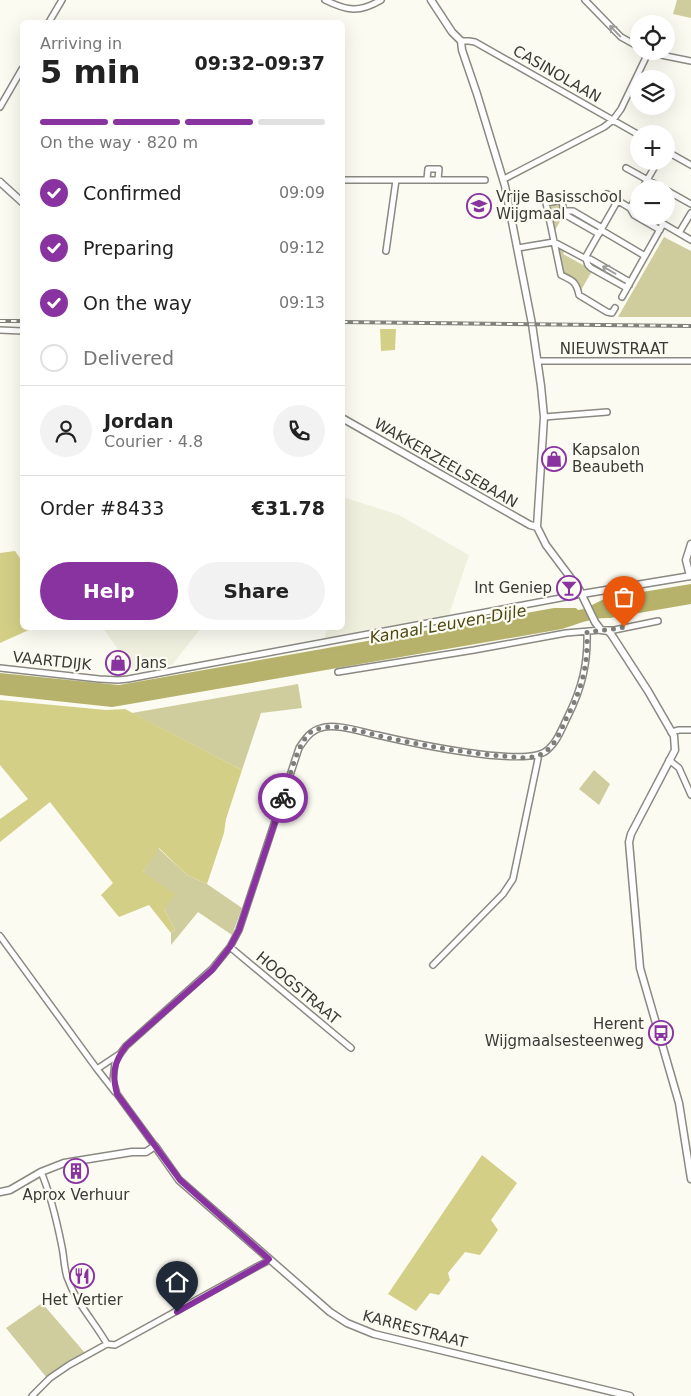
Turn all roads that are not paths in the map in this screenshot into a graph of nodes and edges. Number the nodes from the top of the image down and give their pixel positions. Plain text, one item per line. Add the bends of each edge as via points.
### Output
1 (62, 0) edge
2 (325, 0) edge
3 (381, 0) edge
4 (431, 0) edge
5 (585, 0) edge
6 (50, 20) edge
7 (461, 41) junction
8 (630, 42) edge
9 (675, 58) edge
10 (643, 60) edge
11 (691, 61) edge
12 (20, 73) edge
13 (0, 108) edge
14 (613, 120) junction
15 (630, 130) edge
16 (675, 156) edge
17 (691, 165) edge
18 (626, 168) dead end
19 (653, 170) edge
20 (428, 179) junction
21 (438, 179) junction
22 (504, 179) junction
23 (648, 179) joint
24 (345, 180) edge
25 (396, 180) junction
26 (485, 180) dead end
27 (0, 182) edge
28 (607, 194) dead end
29 (675, 195) edge
30 (20, 200) edge
31 (618, 200) junction
32 (691, 204) edge
33 (630, 208) edge
34 (691, 213) edge
35 (651, 225) edge
36 (663, 225) edge
37 (666, 225) edge
38 (660, 230) junction
39 (601, 231) junction
40 (679, 233) junction
41 (691, 240) edge
42 (554, 242) junction
43 (518, 248) junction
44 (386, 251) dead end
45 (645, 256) junction
46 (585, 258) junction
47 (629, 285) junction
48 (622, 296) dead end
49 (616, 308) dead end
50 (0, 330) edge
51 (20, 331) edge
52 (538, 361) junction
53 (691, 361) edge
54 (607, 412) dead end
55 (544, 417) junction
56 (345, 420) edge
57 (537, 527) junction
58 (691, 544) edge
59 (690, 576) edge
60 (582, 594) junction
61 (658, 621) dead end
62 (601, 630) junction
63 (587, 632) junction
64 (0, 668) edge
65 (338, 672) dead end
66 (691, 730) edge
67 (672, 732) junction
68 (538, 755) junction
69 (669, 760) junction
70 (691, 795) edge
71 (0, 936) edge
72 (230, 947) junction
73 (433, 964) dead end
74 (351, 1048) dead end
75 (120, 1054) junction
76 (97, 1069) junction
77 (117, 1094) junction
78 (155, 1146) junction
79 (41, 1172) junction
80 (691, 1179) edge
81 (0, 1192) edge
82 (269, 1259) junction
83 (107, 1344) junction
84 (32, 1396) edge
85 (630, 1396) edge

1 - 6 street
2 - 3 street via 356,9
4 - 7 street
8 -> 5 street
7 - 14 street, CASINOLAAN via 475,42
7 - 22 street
9 - 11 street
10 - 14 street
12 - 13 street
14 - 15 street, CASINOLAAN
14 - 22 street
16 - 17 street
18 - 23 street
19 - 23 street
20 - 21 street
20 - 21 street via 428,169 439,169
20 - 25 street
21 - 26 street
22 - 43 street
24 - 25 street
25 - 44 street
27 - 30 street
28 - 31 street
29 - 32 street
31 - 33 street
31 - 39 street
34 - 40 street
35 - 38 street
36 - 38 street
37 - 40 street
38 - 45 street
39 - 42 street via 564,214 562,200 546,203
39 - 45 street
39 - 46 street
40 - 41 street
42 - 43 street
42 - 46 street
42 - 49 street via 561,275 577,285 579,295 607,312 612,313
43 - 52 street
45 - 47 street
46 - 47 street via 628,281
47 - 48 street
50 - 51 street
52 - 53 street, NIEUWSTRAAT
52 - 55 street
54 - 55 street
55 - 57 street
56 - 57 street, WAKKERZEELSEBAAN
57 - 60 street via 546,545
58 - 59 street via 686,560
59 - 60 street, VAARTDIJK
60 - 62 street
60 - 64 street, VAARTDIJK via 128,679
61 - 62 street
62 - 63 street
62 - 67 street via 608,631 616,642
63 - 65 street
63 - 68 street via 585,669 576,701 555,741
66 - 67 street
67 - 69 street via 674,750
68 - 72 street via 524,757 462,751 330,726 311,732 299,748 239,930
68 - 73 street via 515,871 509,886
69 - 70 street via 679,768
69 - 80 street via 629,842 640,968 679,1102
71 - 76 street
72 - 74 street, HOOGSTRAAT
72 - 75 street via 212,970
75 - 76 street
75 - 77 street via 113,1080
76 - 77 street
77 - 78 street
78 - 79 street via 146,1152 64,1163
78 - 82 street, KARRESTRAAT via 180,1180
79 - 81 street via 10,1190
79 - 83 street via 70,1284
82 - 83 street via 115,1346
82 - 85 street, KARRESTRAAT via 336,1317 359,1329
83 - 84 street via 68,1365

